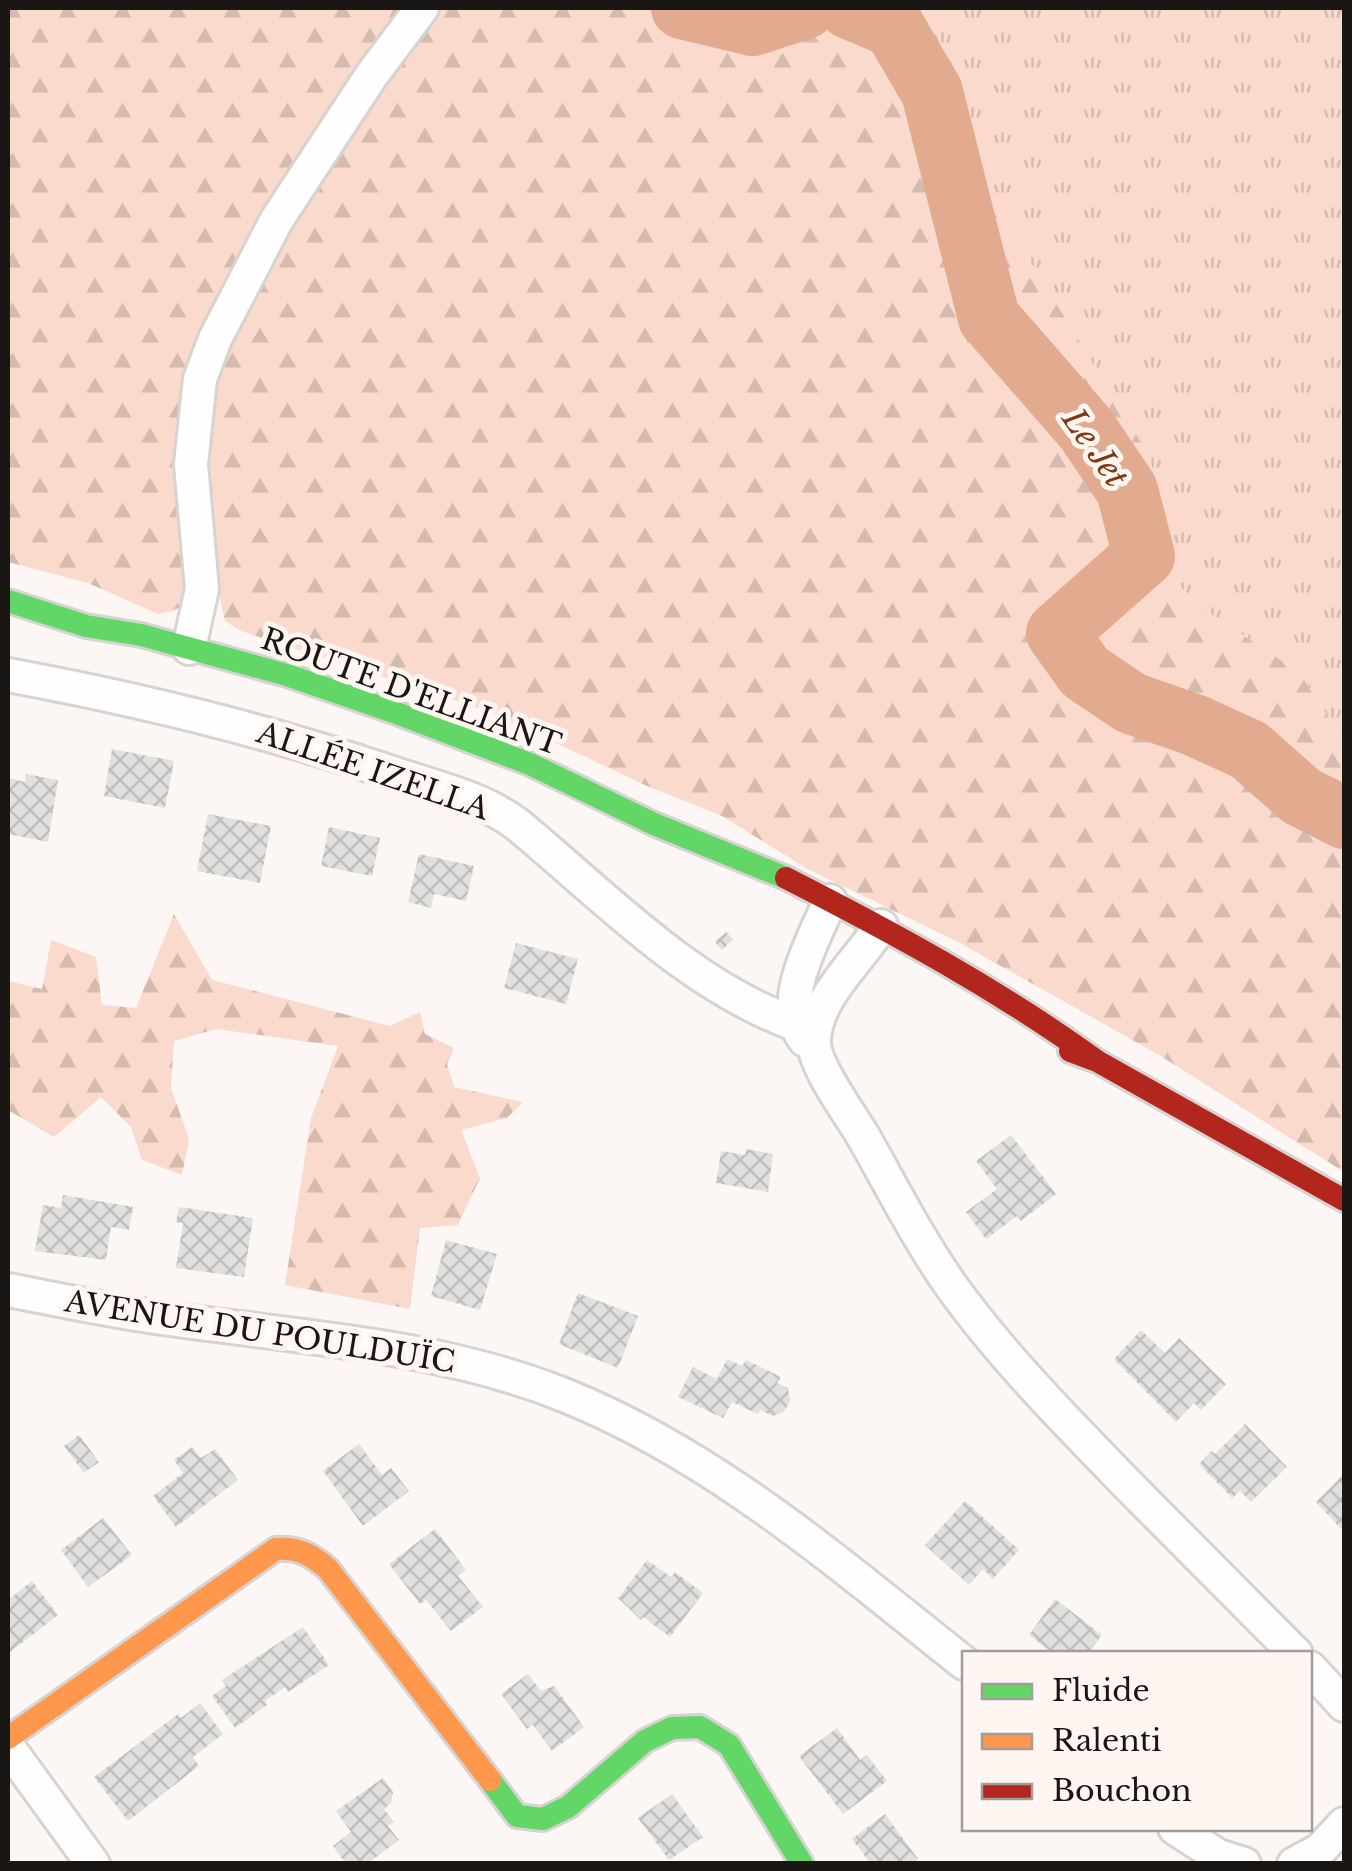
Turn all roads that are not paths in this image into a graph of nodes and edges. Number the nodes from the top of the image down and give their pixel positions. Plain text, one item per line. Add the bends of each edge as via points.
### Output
1 (422, 8) edge
2 (8, 582) edge
3 (8, 601) edge
4 (141, 636) junction
5 (189, 648) junction
6 (8, 674) edge
7 (654, 824) junction
8 (752, 888) dead end
9 (845, 933) junction
10 (982, 1012) dead end
11 (804, 1035) junction
12 (1097, 1061) junction
13 (1344, 1200) edge
14 (8, 1290) edge
15 (1293, 1651) edge
16 (962, 1661) edge
17 (1312, 1670) edge
18 (1344, 1704) edge
19 (8, 1738) edge
20 (8, 1747) edge
21 (1344, 1824) edge
22 (1180, 1831) edge
23 (93, 1864) edge
24 (802, 1864) edge
25 (1244, 1864) edge
26 (1294, 1864) edge

1 - 5 street via 276,221 200,379 191,464 202,589
2 - 4 street, ROUTE D'ELLIANT via 78,603
3 - 4 street, ROUTE D'ELLIANT
4 - 5 street, ROUTE D'ELLIANT
5 - 7 street, ROUTE D'ELLIANT via 479,744
6 - 11 street, ALLÉE IZELLA via 249,728 491,808 680,961
7 - 8 street, ROUTE D'ELLIANT
7 - 9 street, ROUTE D'ELLIANT via 764,867
9 - 11 street via 830,991
9 - 11 street via 795,993
9 - 12 street, ROUTE D'ELLIANT via 1027,1010
10 - 12 street, ROUTE D'ELLIANT
11 - 15 street via 920,1238 996,1343
12 - 13 street, ROUTE D'ELLIANT
14 - 16 street, AVENUE DU POULDUÏC via 416,1352 562,1394 700,1464
17 - 18 street
19 - 24 street via 287,1547 328,1569 517,1816 545,1820 650,1740 696,1724 729,1745
20 - 23 street
21 - 26 street via 1320,1850
22 - 25 street

